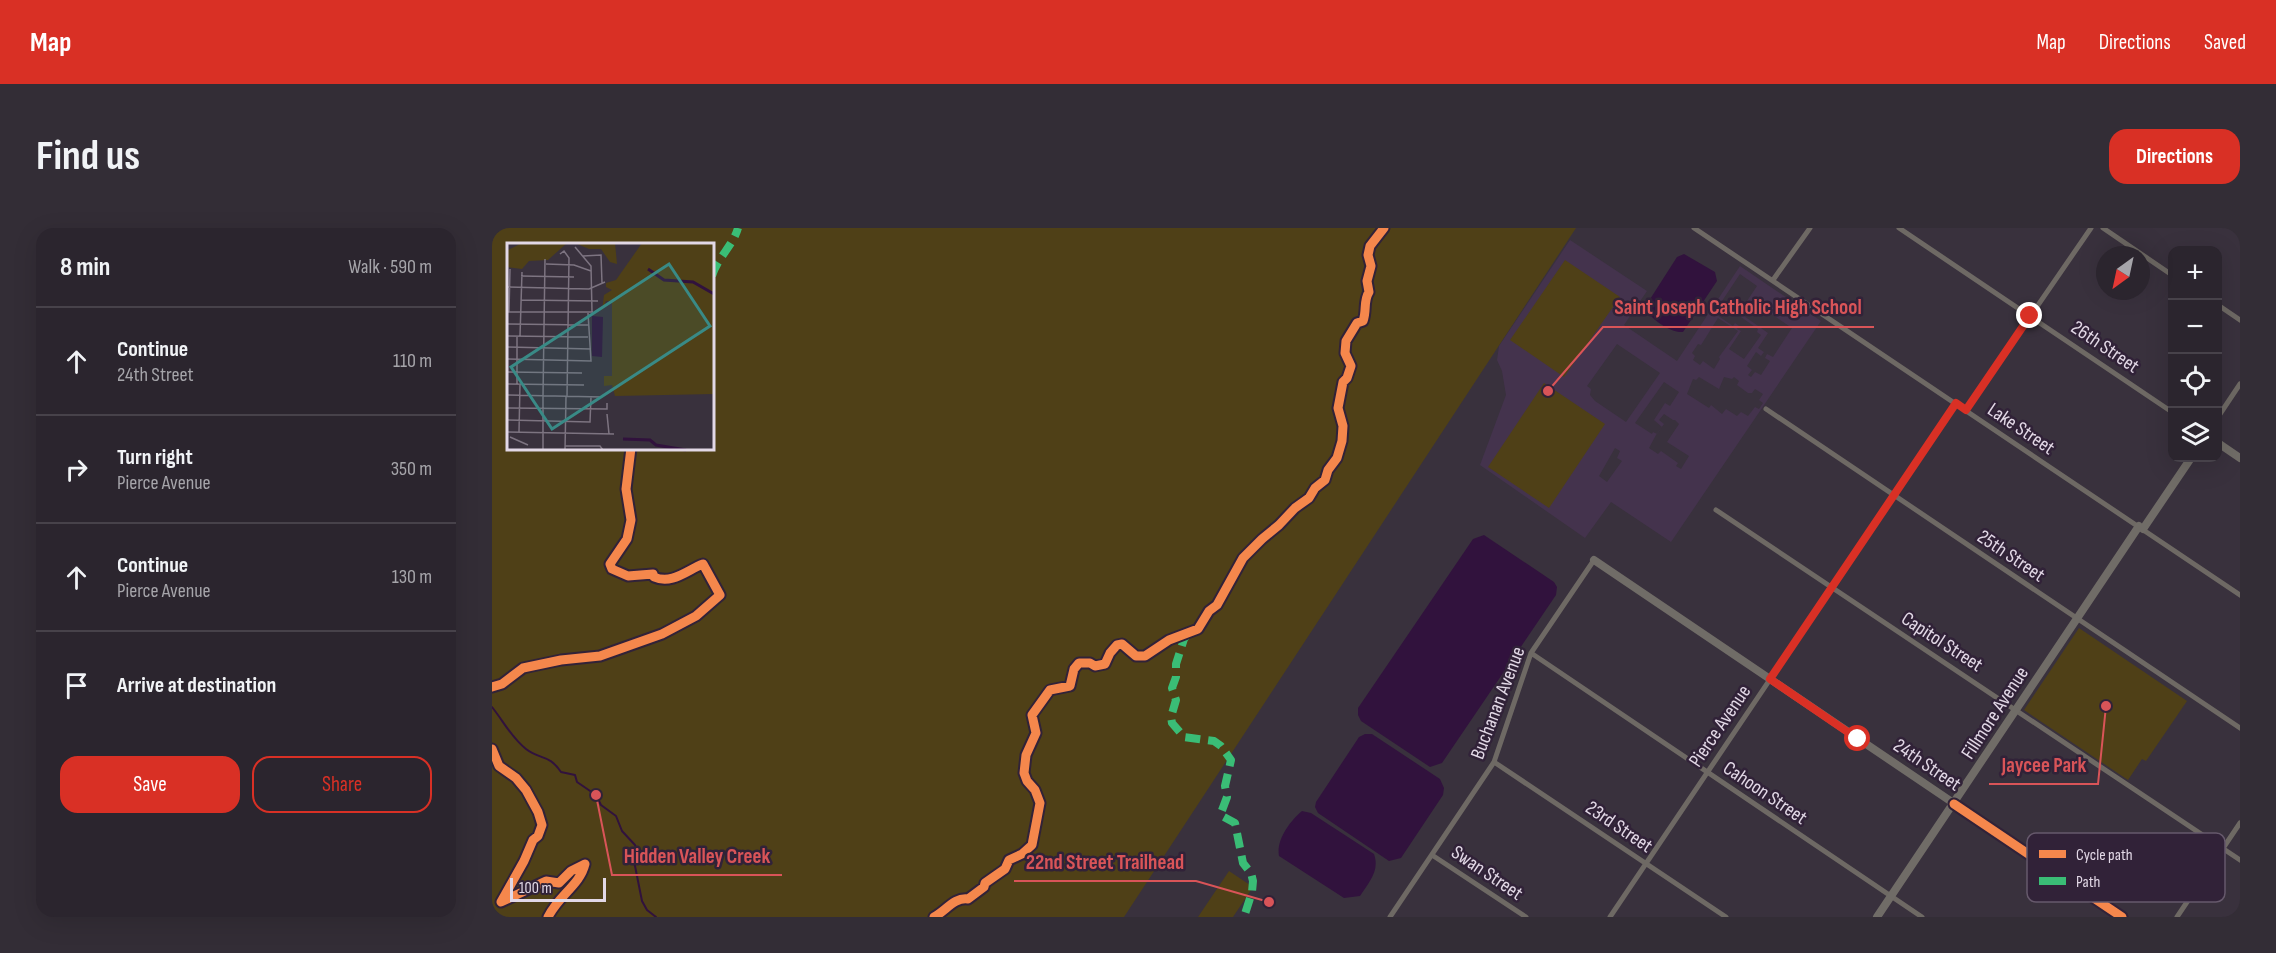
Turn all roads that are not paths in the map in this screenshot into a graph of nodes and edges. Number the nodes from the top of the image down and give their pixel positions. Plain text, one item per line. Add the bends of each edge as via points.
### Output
1 (1694, 228) edge
2 (1810, 228) edge
3 (1899, 228) edge
4 (2091, 228) edge
5 (2103, 228) edge
6 (2168, 272) edge
7 (1773, 280) junction
8 (2222, 308) edge
9 (2030, 316) junction
10 (2240, 320) edge
11 (2240, 384) edge
12 (1956, 403) junction
13 (1766, 409) dead end
14 (2168, 409) edge
15 (1966, 410) junction
16 (2222, 410) edge
17 (2222, 446) edge
18 (2240, 458) edge
19 (2188, 462) edge
20 (1894, 495) junction
21 (1716, 510) dead end
22 (2141, 528) junction
23 (1594, 560) joint
24 (1832, 587) junction
25 (2240, 595) edge
26 (2077, 618) junction
27 (1531, 653) junction
28 (1770, 679) junction
29 (2017, 709) junction
30 (2240, 728) edge
31 (1494, 762) junction
32 (1707, 772) junction
33 (1954, 804) junction
34 (2240, 824) edge
35 (2200, 833) edge
36 (2225, 847) edge
37 (2225, 850) edge
38 (2027, 853) edge
39 (1432, 855) junction
40 (2240, 860) edge
41 (1646, 863) junction
42 (1892, 897) junction
43 (2100, 902) edge
44 (2188, 902) edge
45 (1390, 917) edge
46 (1526, 917) edge
47 (1610, 917) edge
48 (1726, 917) edge
49 (1877, 917) edge
50 (1922, 917) edge
51 (2122, 917) edge
52 (2178, 917) edge

1 - 7 street, Lake Street
2 - 7 street
3 - 9 street, 26th Street
4 - 9 street
5 - 6 street
7 - 12 street, Lake Street
8 - 10 street
9 - 14 street, 26th Street
9 - 15 street
11 - 16 street
12 - 15 street, Lake Street
12 - 20 street, Pierce Avenue
13 - 20 street, 25th Street
15 - 22 street, Lake Street
17 - 18 street
19 - 22 street, Fillmore Avenue
20 - 24 street, Pierce Avenue
20 - 26 street, 25th Street
21 - 24 street, Capitol Street
22 - 25 street, Lake Street
22 - 26 street, Fillmore Avenue
23 - 27 street, Buchanan Avenue
23 - 28 street, 24th Street
24 - 28 street, Pierce Avenue
24 - 29 street, Capitol Street
26 - 29 street, Fillmore Avenue
26 - 30 street, 25th Street
27 - 31 street, Buchanan Avenue
27 - 32 street, Cahoon Street
28 - 32 street, Pierce Avenue
28 - 33 street, 24th Street
29 - 33 street, Fillmore Avenue
29 - 35 street, Capitol Street
31 - 39 street, Buchanan Avenue
31 - 41 street, 23rd Street
32 - 41 street, Pierce Avenue
32 - 42 street, Cahoon Street
33 - 38 street, 24th Street
33 - 42 street, Fillmore Avenue
34 - 36 street
37 - 40 street, Capitol Street
39 - 45 street, Buchanan Avenue
39 - 46 street, Swan Street
41 - 47 street, Pierce Avenue
41 - 48 street, 23rd Street
42 - 49 street, Fillmore Avenue
42 - 50 street, Cahoon Street
43 - 51 street, 24th Street
44 - 52 street

